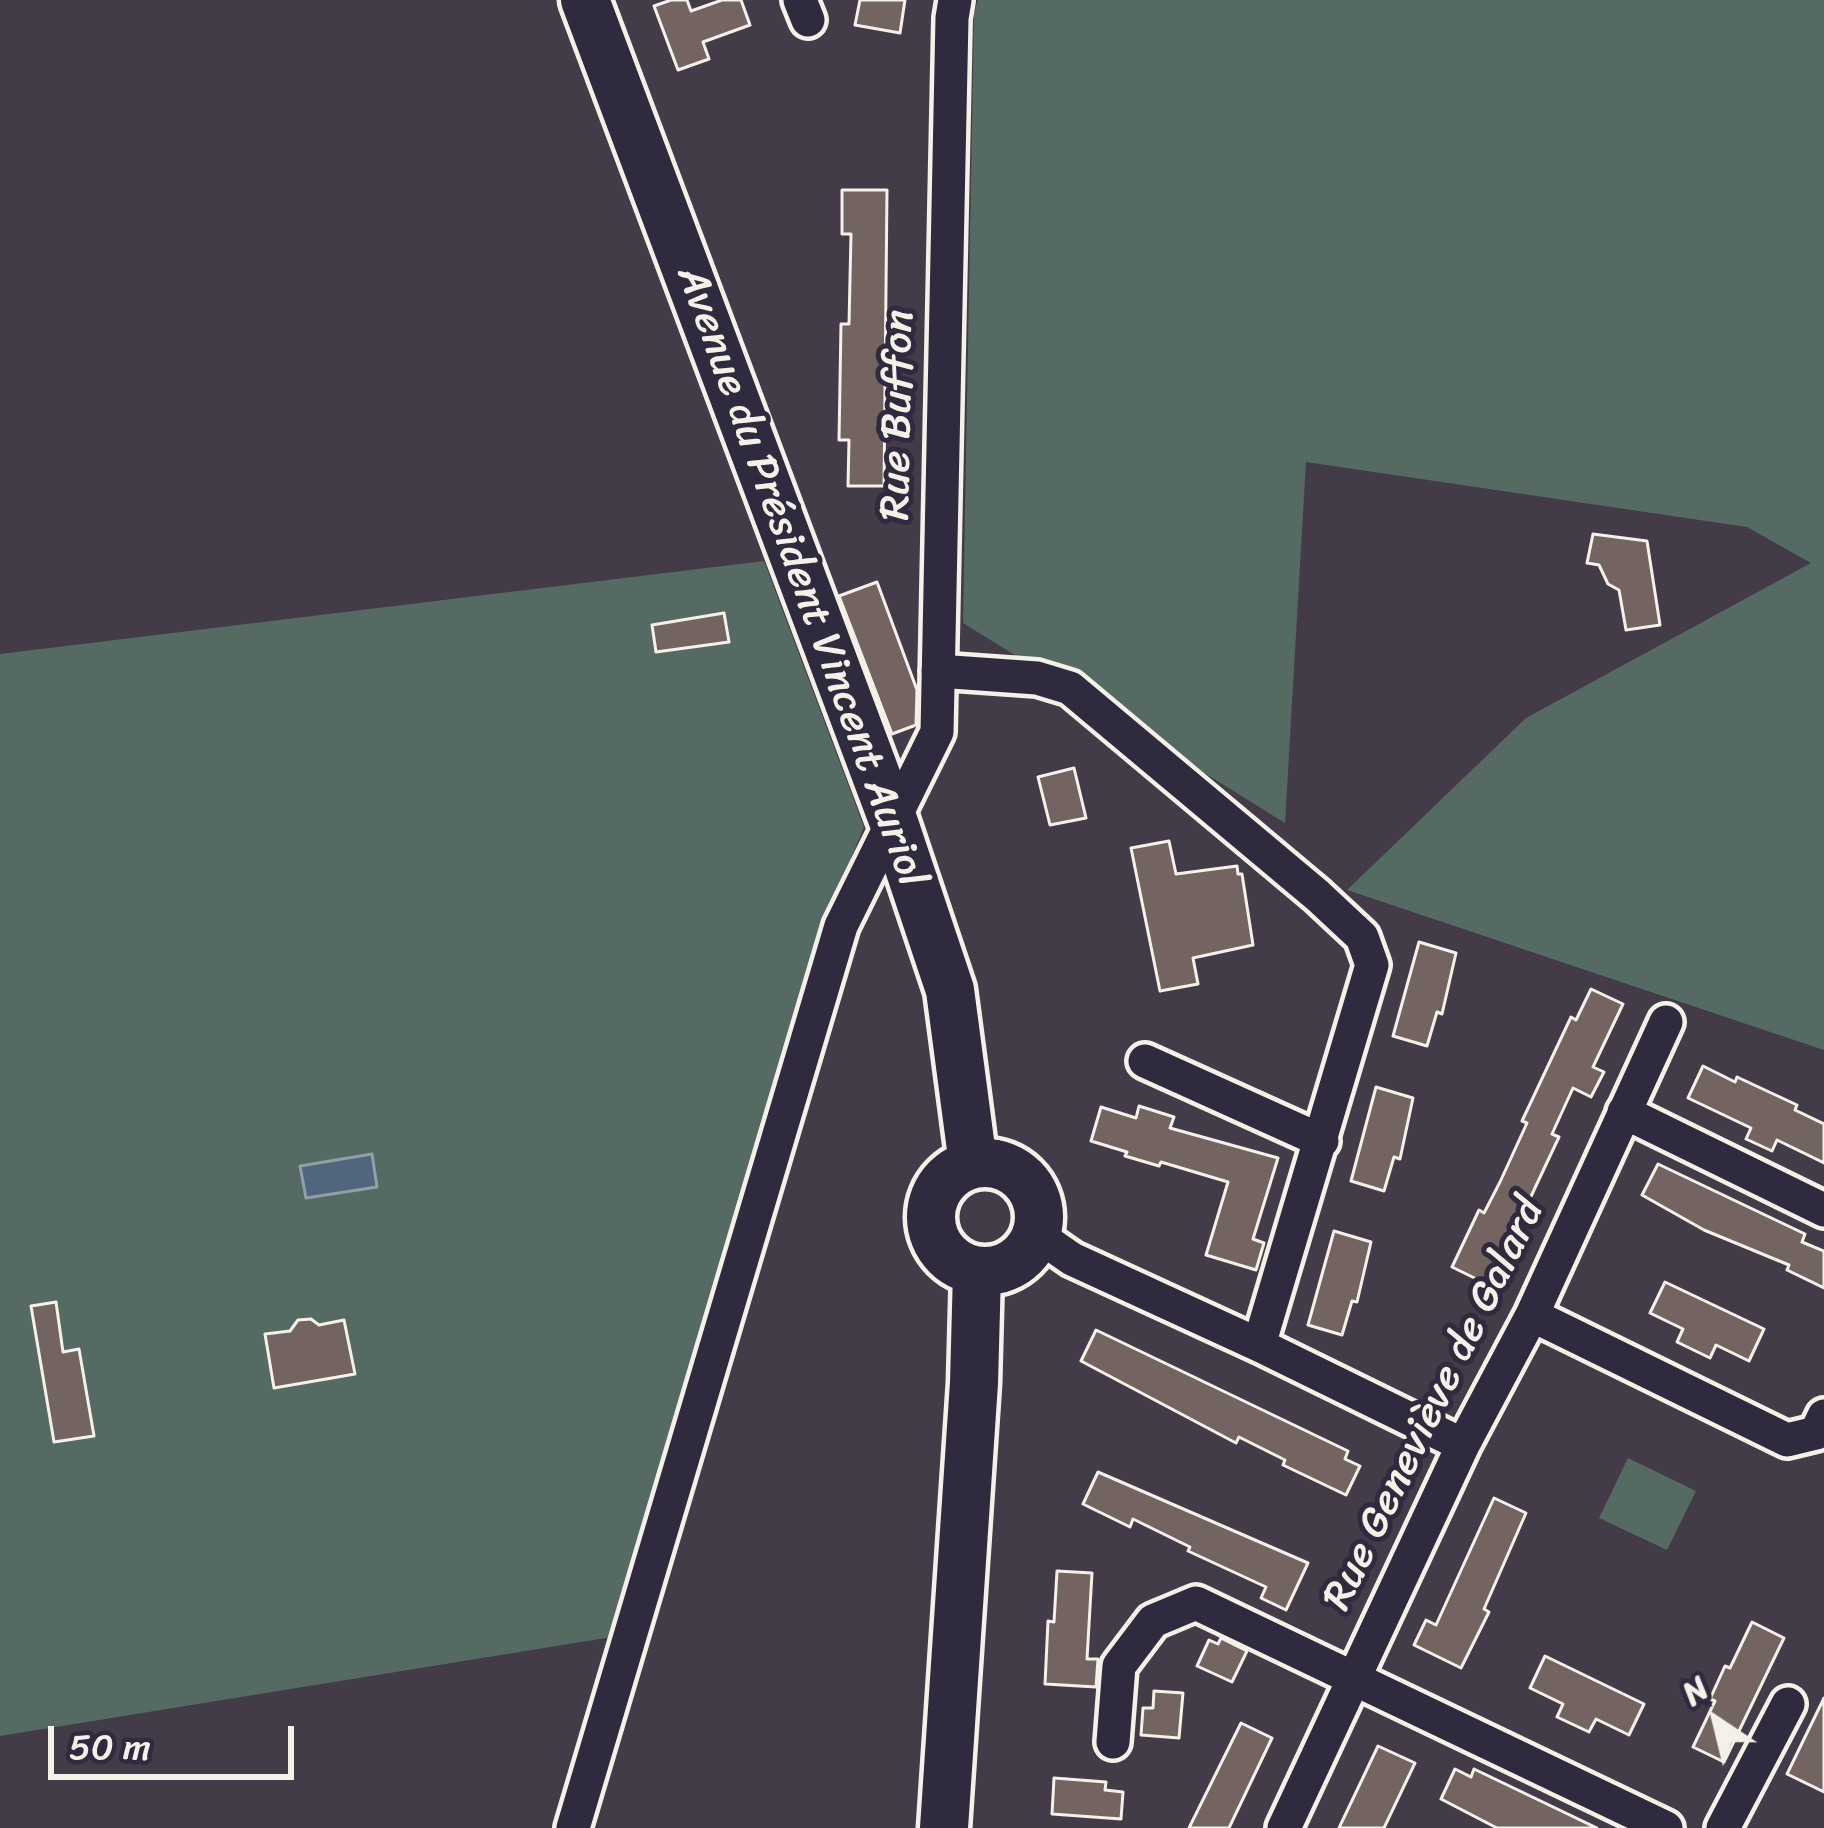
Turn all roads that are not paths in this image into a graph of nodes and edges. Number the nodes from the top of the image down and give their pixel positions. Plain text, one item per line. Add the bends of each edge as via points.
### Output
1 (585, 0) edge
2 (955, 0) edge
3 (938, 670) junction
4 (894, 823) junction
5 (1666, 1022) dead end
6 (1145, 1061) dead end
7 (1624, 1112) junction
8 (1322, 1141) junction
9 (973, 1164) junction
10 (1824, 1210) edge
11 (1036, 1234) junction
12 (977, 1271) junction
13 (1532, 1316) junction
14 (1259, 1345) junction
15 (1824, 1416) edge
16 (1462, 1445) junction
17 (1353, 1676) junction
18 (1788, 1703) dead end
19 (1113, 1742) dead end
20 (573, 1828) edge
21 (944, 1828) edge
22 (1284, 1828) edge
23 (1666, 1828) edge
24 (1724, 1828) edge

1 - 4 main road, Avenue du Président Vincent Auriol
2 - 3 street, Rue Buffon
3 - 4 street, Rue Buffon via 938,732
3 - 8 street via 1070,688 1362,937 1372,965
4 - 9 main road, Avenue du Président Vincent Auriol via 950,990
4 - 20 street, Rue Buffon via 841,926
5 - 7 street, Rue Geneviève de Galard
6 - 8 street
7 - 10 street
7 - 13 street, Rue Geneviève de Galard
8 - 14 street
9 - 11 main road via 1019,1175 1037,1202
9 - 12 main road via 938,1190 930,1220 939,1248
11 - 12 main road via 1020,1259
11 - 14 street via 1072,1259
12 - 21 main road
13 - 15 street via 1787,1440 1816,1433
13 - 16 street, Rue Geneviève de Galard
14 - 16 street
16 - 17 street, Rue Geneviève de Galard
17 - 19 street via 1196,1603 1153,1621 1120,1666
17 - 22 street, Rue Geneviève de Galard
17 - 23 street
18 - 24 street

